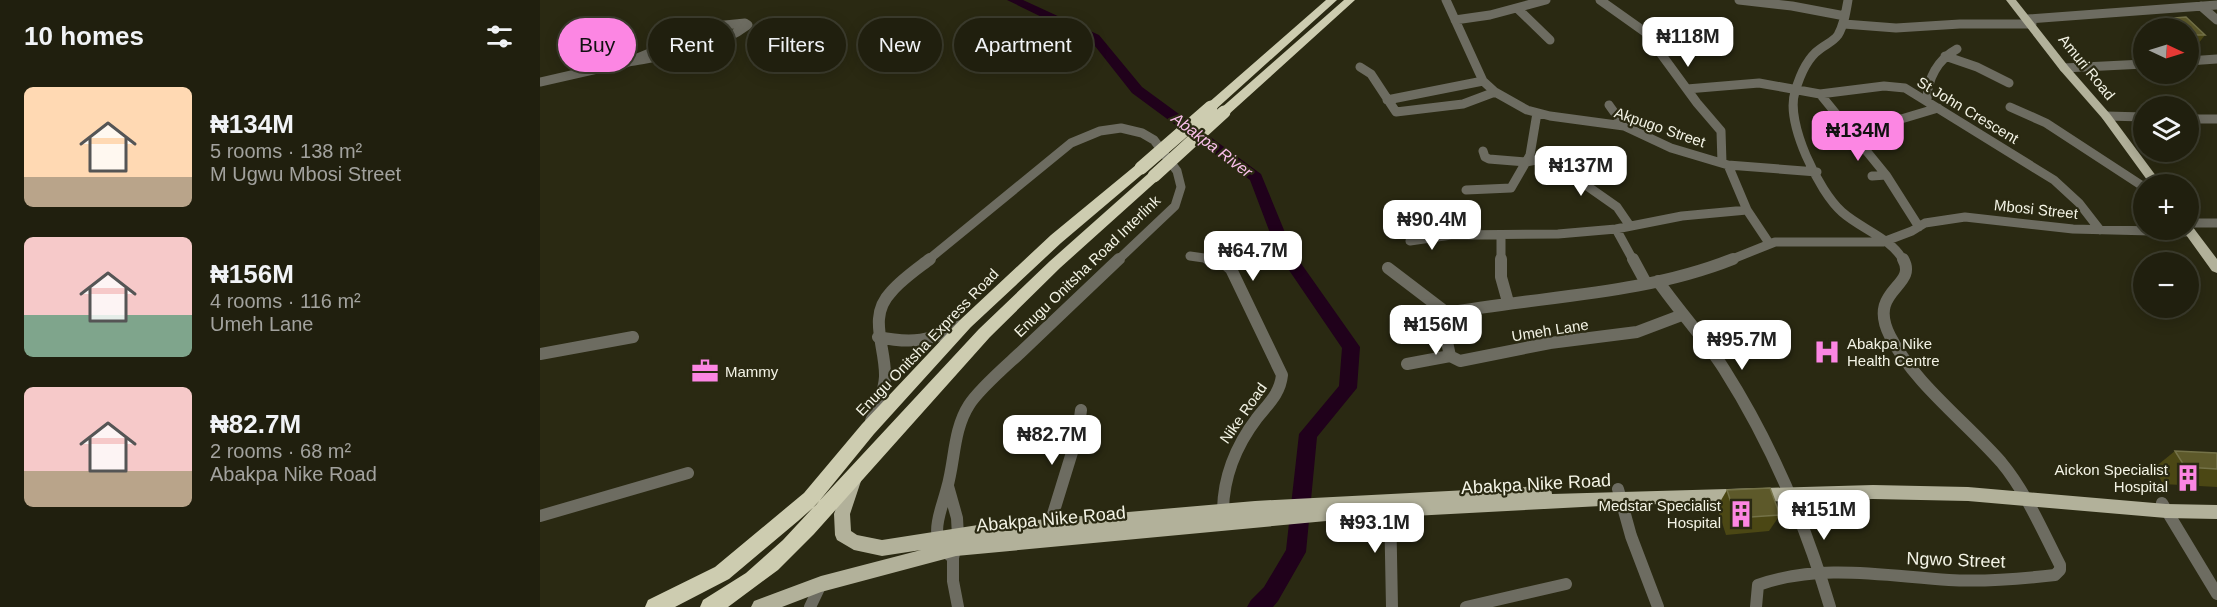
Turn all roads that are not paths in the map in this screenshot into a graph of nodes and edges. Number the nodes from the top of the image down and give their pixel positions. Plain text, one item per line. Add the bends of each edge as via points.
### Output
1 (1332, 0) edge
2 (1350, 0) edge
3 (1446, 0) edge
4 (1545, 0) edge
5 (1600, 0) edge
6 (1739, 0) edge
7 (1848, 0) edge
8 (2011, 0) edge
9 (2177, 0) edge
10 (2217, 5) edge
11 (2201, 6) junction
12 (2186, 7) junction
13 (1518, 9) junction
14 (1455, 20) junction
15 (1844, 20) junction
16 (2217, 20) edge
17 (2030, 22) junction
18 (1550, 40) dead end
19 (1957, 49) dead end
20 (1945, 56) junction
21 (2217, 59) edge
22 (2199, 60) edge
23 (621, 65) joint
24 (2133, 65) edge
25 (1360, 67) dead end
26 (2064, 68) junction
27 (581, 72) edge
28 (1483, 81) junction
29 (540, 82) edge
30 (2009, 83) dead end
31 (1796, 88) junction
32 (1687, 89) junction
33 (1495, 92) junction
34 (1820, 94) junction
35 (1387, 100) junction
36 (1927, 100) junction
37 (1609, 105) dead end
38 (2010, 107) dead end
39 (1938, 108) junction
40 (1537, 113) junction
41 (2106, 116) junction
42 (2133, 117) edge
43 (2199, 118) edge
44 (2217, 119) edge
45 (1624, 126) junction
46 (1851, 134) junction
47 (1483, 151) dead end
48 (1528, 161) junction
49 (1725, 164) junction
50 (1148, 172) junction
51 (1817, 172) junction
52 (2149, 174) edge
53 (1886, 175) junction
54 (1872, 176) dead end
55 (2133, 180) edge
56 (1466, 190) dead end
57 (1747, 210) junction
58 (2217, 223) edge
59 (1630, 226) junction
60 (2199, 226) edge
61 (1919, 227) junction
62 (1616, 229) junction
63 (2133, 229) edge
64 (2100, 230) junction
65 (1501, 236) junction
66 (2197, 240) edge
67 (1410, 241) dead end
68 (1883, 242) junction
69 (1769, 243) junction
70 (1190, 256) dead end
71 (1388, 268) dead end
72 (2217, 268) edge
73 (1652, 282) junction
74 (1508, 302) junction
75 (1447, 314) junction
76 (1682, 315) junction
77 (966, 323) junction
78 (878, 336) junction
79 (633, 337) dead end
80 (540, 354) edge
81 (1450, 356) junction
82 (1407, 364) dead end
83 (1081, 410) dead end
84 (868, 429) junction
85 (688, 473) dead end
86 (856, 473) junction
87 (948, 486) junction
88 (1788, 489) junction
89 (1619, 494) junction
90 (2023, 495) junction
91 (2217, 504) edge
92 (1390, 505) junction
93 (2164, 507) junction
94 (2217, 512) edge
95 (540, 516) edge
96 (1223, 517) junction
97 (1049, 528) junction
98 (945, 545) junction
99 (1819, 573) junction
100 (2212, 576) edge
101 (821, 584) junction
102 (1566, 584) dead end
103 (2217, 594) edge
104 (655, 607) edge
105 (710, 607) edge
106 (760, 607) edge
107 (810, 607) edge
108 (958, 607) edge
109 (1392, 607) edge
110 (1466, 607) edge
111 (1658, 607) edge
112 (1756, 607) edge
113 (1830, 607) edge

1 - 50 highway, Enugu Onitsha Express Road, bridge via 1211,107
2 - 50 highway, Enugu Onitsha Express Road, bridge via 1224,112
3 - 14 street, Akpugo Street
4 - 13 street
5 - 32 street via 1646,32
6 - 15 street via 1792,6
7 - 15 street
8 - 17 main road, Amuri Road
9 - 12 street
10 - 11 street
11 - 12 street
11 - 16 street
12 - 17 street
13 - 14 street
13 - 18 street
14 - 28 street, Akpugo Street
15 - 17 street via 1896,28
15 - 31 street via 1832,43 1817,51
17 - 26 main road, Amuri Road
19 - 20 street
20 - 30 street
20 - 36 street via 1932,77
21 - 22 street
23 - 23 street via 715,26 745,22 748,25 744,32 729,37
24 - 26 street
25 - 35 street via 1371,74
26 - 41 main road, Amuri Road
27 - 29 street
28 - 33 street, Akpugo Street
28 - 35 street
31 - 32 street, St John Crescent via 1759,82
31 - 34 street, St John Crescent
31 - 51 street via 1792,110
32 - 49 street via 1721,131
33 - 35 street via 1463,104 1401,112 1393,110
33 - 40 street, Akpugo Street
34 - 36 street, St John Crescent via 1897,87
34 - 46 street
36 - 39 street, St John Crescent
37 - 45 street
38 - 55 street via 2046,123
39 - 46 street
39 - 64 street, St John Crescent via 2054,180
40 - 45 street, Akpugo Street
40 - 48 street
41 - 42 street
41 - 52 main road, Amuri Road
43 - 44 street
45 - 49 street, Akpugo Street via 1671,148
46 - 53 street
47 - 48 street via 1489,159
48 - 56 street via 1511,188
48 - 59 street via 1536,160 1580,180 1617,207
49 - 51 street, Akpugo Street
49 - 57 street
50 - 77 highway, Enugu Onitsha Express Road via 1056,239
50 - 86 highway, Enugu Onitsha Express Road via 963,356
51 - 68 street via 1833,203
53 - 54 street
53 - 61 street
57 - 59 street
57 - 69 street
58 - 60 street, Mbosi Street
59 - 62 street
61 - 64 street, Mbosi Street via 1965,217
61 - 68 street, Mbosi Street
62 - 65 street
62 - 73 street
63 - 64 street, Mbosi Street
65 - 67 street
65 - 74 street via 1501,277
66 - 72 main road
68 - 69 street, Umeh Lane
68 - 90 street via 1897,251 1906,268 1905,277 1882,308 1890,334 1906,360 1992,452
69 - 73 street, Umeh Lane via 1728,261
70 - 96 street, Nike Road via 1222,261 1231,269 1282,375 1281,387 1231,459
71 - 75 street
73 - 74 street, Umeh Lane
73 - 76 street
74 - 75 street, Umeh Lane
75 - 81 street via 1443,324
76 - 81 street, Umeh Lane via 1637,332 1460,361
76 - 88 street via 1724,369 1764,436
77 - 78 street via 930,340 903,343
77 - 84 highway, Enugu Onitsha Express Road
78 - 84 street, Enugu Onitsha Road Interlink via 885,382
78 - 87 street, Enugu Onitsha Road Interlink via 878,314 890,292 1071,142 1103,129 1139,132 1152,138 1177,169 1183,182 1175,206 969,405 954,446
79 - 80 street
81 - 82 street, Umeh Lane
83 - 97 street via 1078,433
84 - 104 highway, Enugu Onitsha Express Road via 810,499 759,544 722,573
85 - 95 street
86 - 98 main road via 842,514 843,535 854,542 882,548
86 - 105 highway, Enugu Onitsha Express Road via 779,558
87 - 98 street, Enugu Onitsha Road Interlink via 938,518
87 - 98 street, Enugu Onitsha Road Interlink via 957,518
88 - 89 main road, Abakpa Nike Road
88 - 90 main road, Abakpa Nike Road
88 - 99 street
89 - 92 main road, Abakpa Nike Road
89 - 111 street
90 - 93 main road, Abakpa Nike Road
90 - 99 street, Ngwo Street via 2060,565 2055,575 2006,581
91 - 93 main road, Abakpa Nike Road
92 - 96 main road, Abakpa Nike Road
92 - 109 street
93 - 94 main road, Abakpa Nike Road
93 - 100 street
96 - 97 main road, Abakpa Nike Road
96 - 98 main road, Abakpa Nike Road
97 - 98 main road, Abakpa Nike Road
98 - 101 main road, Abakpa Nike Road
98 - 108 street
99 - 112 street, Ngwo Street via 1777,577 1758,585
99 - 113 street
100 - 103 street
101 - 106 main road, Abakpa Nike Road
101 - 107 street
102 - 110 street

